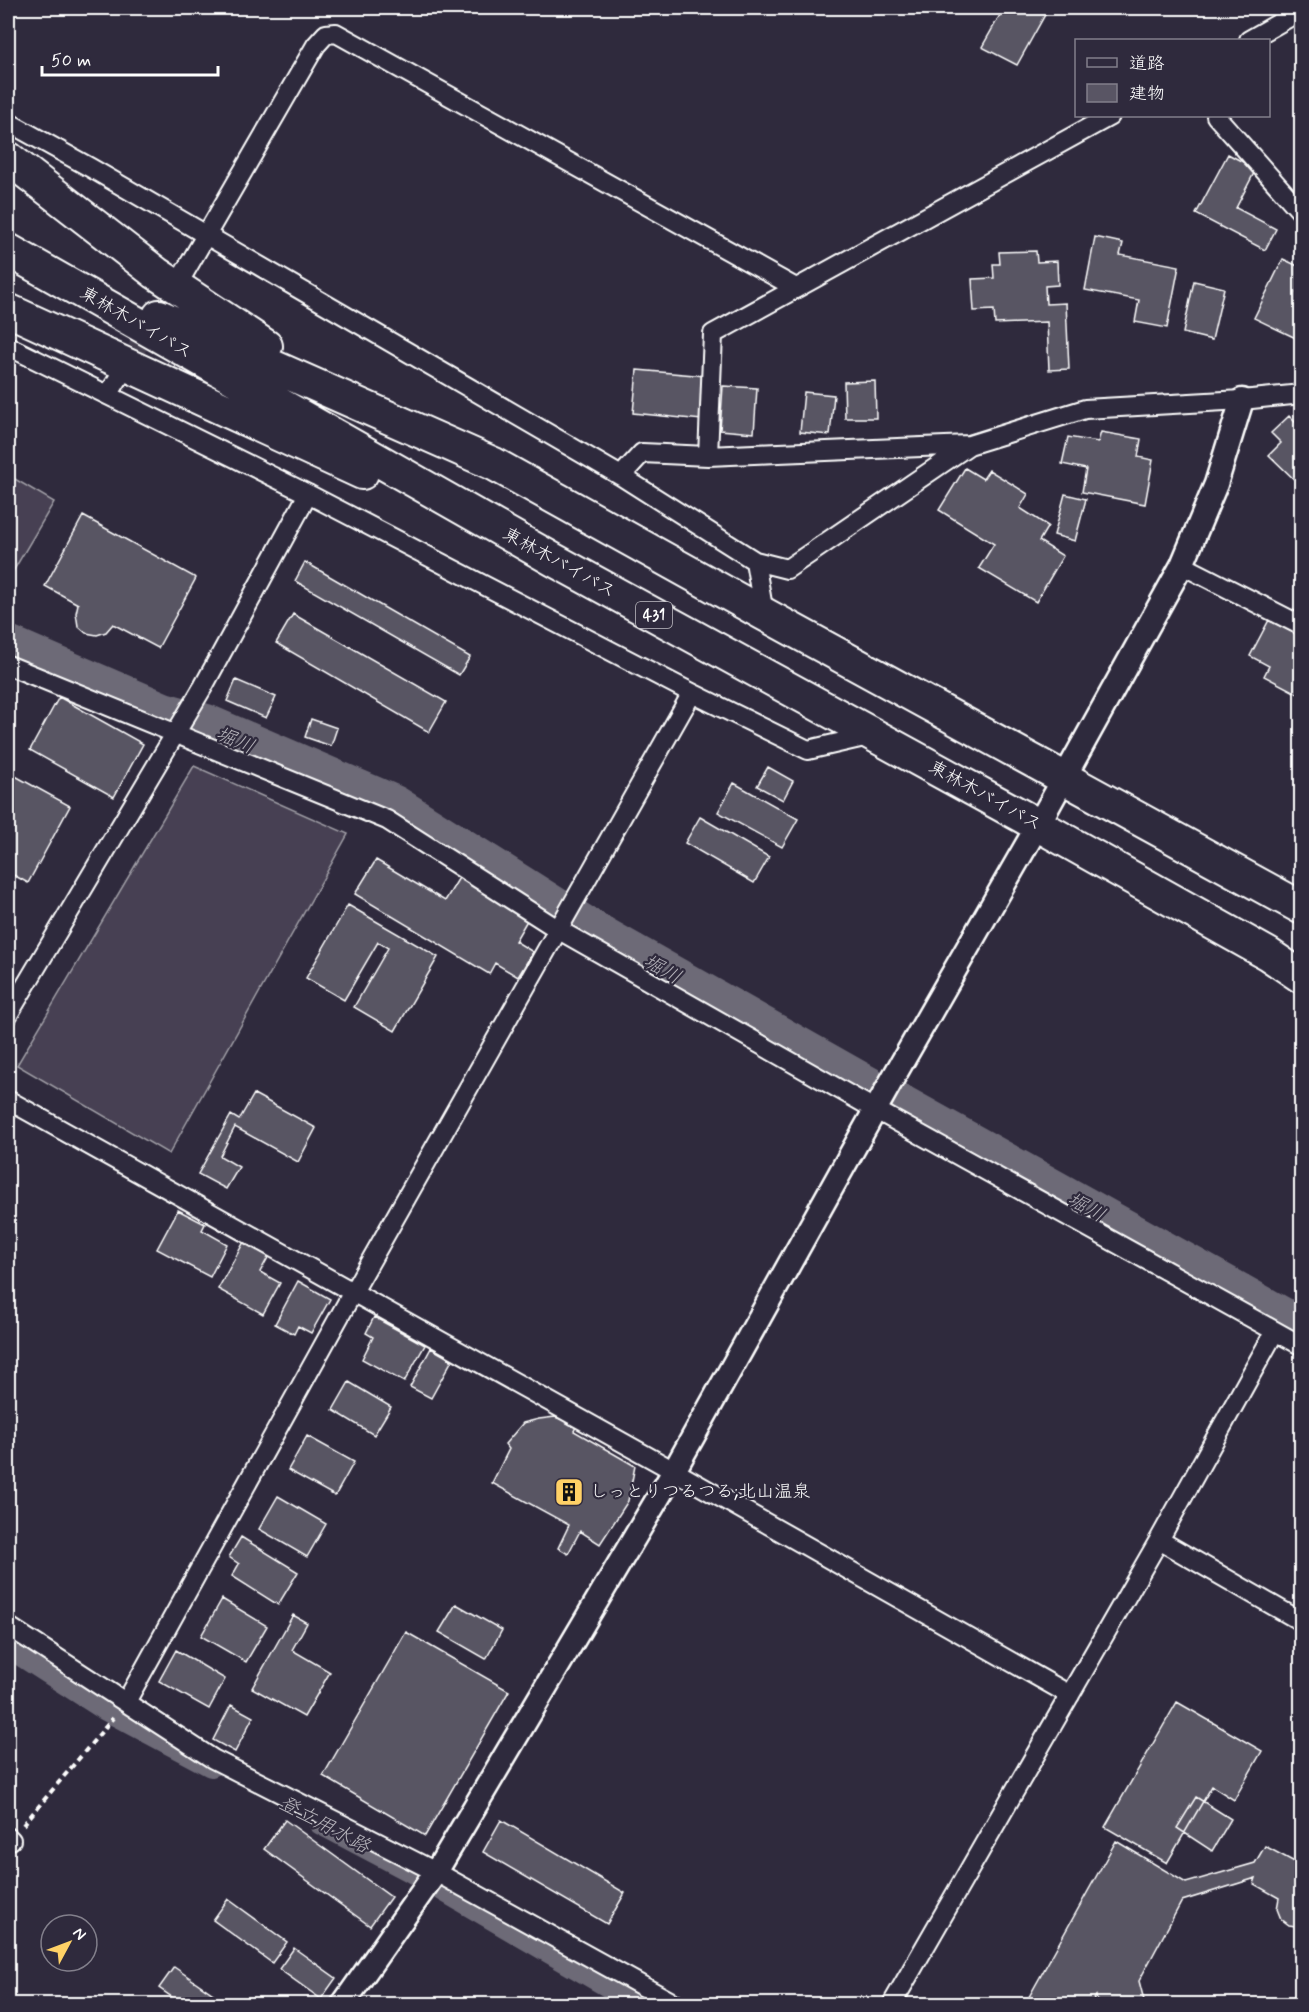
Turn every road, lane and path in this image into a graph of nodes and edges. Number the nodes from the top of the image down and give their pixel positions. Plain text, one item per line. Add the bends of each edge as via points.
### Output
1 (1302, 10) edge
2 (1250, 39) edge
3 (1108, 117) edge
4 (1217, 117) edge
5 (8, 122) edge
6 (8, 158) edge
7 (1302, 213) edge
8 (207, 236) junction
9 (8, 249) edge
10 (183, 274) tunnel mouth
11 (796, 288) junction
12 (8, 310) edge
13 (8, 346) edge
14 (121, 374) tunnel mouth
15 (1302, 394) edge
16 (108, 395) junction
17 (1242, 400) junction
18 (969, 445) junction
19 (708, 456) junction
20 (494, 464) junction
21 (621, 476) junction
22 (308, 494) junction
23 (554, 560) junction
24 (755, 561) junction
25 (1182, 565) junction
26 (764, 615) junction
27 (1302, 626) edge
28 (8, 665) edge
29 (692, 693) junction
30 (175, 733) junction
31 (873, 735) junction
32 (1062, 778) junction
33 (1038, 825) junction
34 (1302, 908) edge
35 (559, 930) junction
36 (1302, 977) edge
37 (8, 1015) edge
38 (8, 1100) edge
39 (876, 1110) junction
40 (353, 1292) junction
41 (1275, 1331) junction
42 (1302, 1346) edge
43 (674, 1471) junction
44 (1159, 1540) junction
45 (1302, 1622) edge
46 (8, 1626) edge
47 (1070, 1695) junction
48 (126, 1702) junction
49 (9, 1839) edge
50 (436, 1872) junction
51 (343, 2004) edge
52 (675, 2004) edge
53 (892, 2004) edge

1 - 2 street
3 - 11 street
4 - 7 street
5 - 8 street
6 - 20 highway via 156,273 256,341
8 - 10 street
8 - 11 street via 316,45 326,34 336,33
8 - 21 street
9 - 20 highway, 東林木バイパス / 431
9 - 23 highway, 東林木バイパス / 431
11 - 19 street via 713,334
12 - 23 highway
13 - 16 street
14 - 16 street
15 - 17 street
16 - 22 street
17 - 18 street via 1085,409
17 - 25 street via 1216,484
18 - 19 street
18 - 24 street via 787,569
19 - 21 street via 642,453
20 - 26 highway, 東林木バイパス / 431
21 - 24 street
22 - 29 street
22 - 30 street
23 - 31 highway, 東林木バイパス / 431
24 - 26 street
25 - 27 street
25 - 32 street
26 - 32 highway, 東林木バイパス / 431
28 - 30 street
29 - 31 street via 808,750
29 - 35 street
30 - 35 street via 387,820
30 - 37 street
31 - 33 highway, 東林木バイパス / 431
32 - 33 street
32 - 34 highway, 東林木バイパス / 431
33 - 36 highway, 東林木バイパス / 431
33 - 39 street
35 - 39 street
35 - 40 street
38 - 40 street
39 - 41 street
39 - 43 street
40 - 43 street
40 - 48 street
41 - 42 street
41 - 44 street
43 - 47 street
43 - 50 street
44 - 45 street
44 - 47 street
46 - 48 street
47 - 53 street
48 - 49 path
48 - 50 street via 213,1759
50 - 51 street
50 - 52 street

